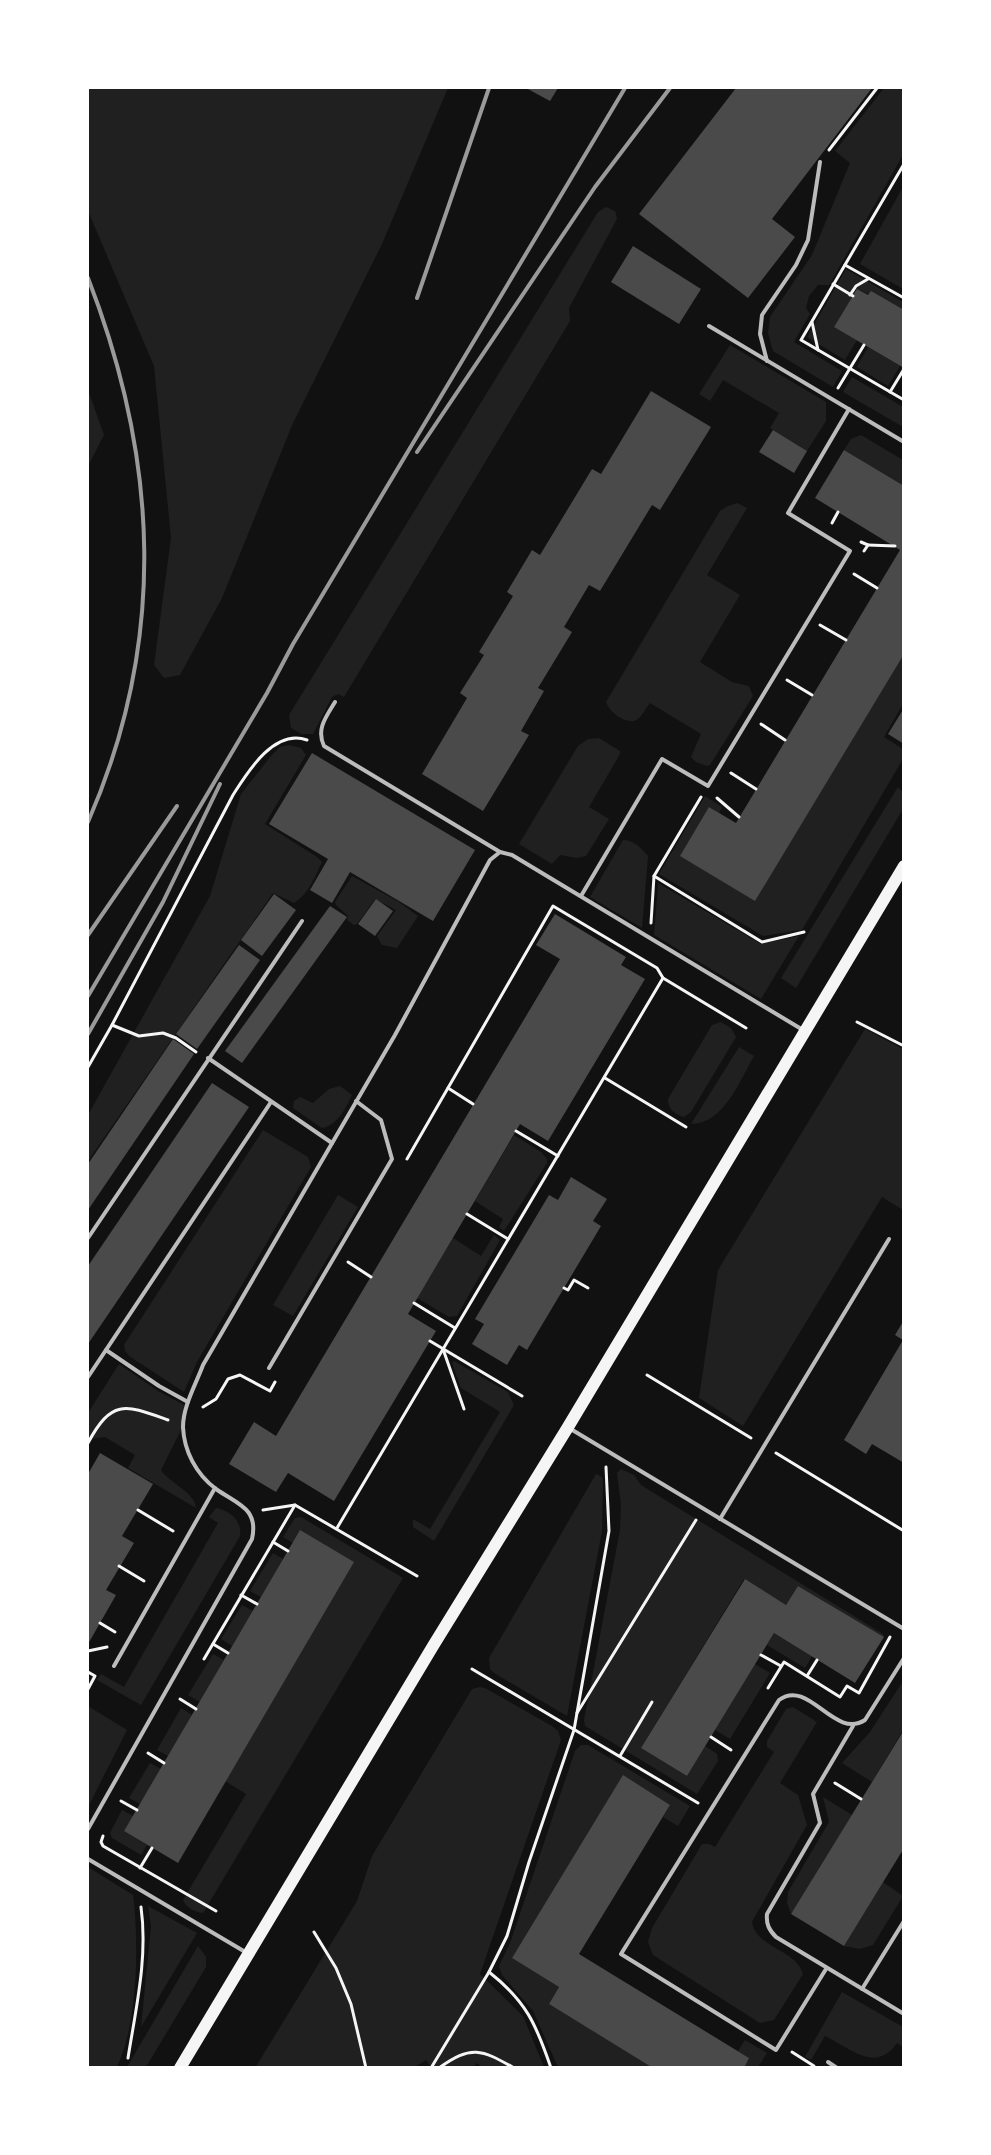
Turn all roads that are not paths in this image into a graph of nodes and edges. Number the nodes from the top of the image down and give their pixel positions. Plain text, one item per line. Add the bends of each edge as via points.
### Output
1 (820, 162) road end
2 (709, 326) dead end
3 (767, 361) junction
4 (849, 410) junction
5 (904, 442) edge
6 (335, 702) dead end
7 (500, 852) junction
8 (904, 866) edge
9 (581, 896) junction
10 (302, 921) dead end
11 (805, 1031) junction
12 (208, 1058) junction
13 (356, 1101) junction
14 (271, 1102) junction
15 (332, 1143) junction
16 (88, 1238) edge
17 (889, 1239) dead end
18 (106, 1350) junction
19 (269, 1368) dead end
20 (88, 1377) edge
21 (188, 1402) junction
22 (568, 1427) junction
23 (215, 1488) junction
24 (720, 1518) junction
25 (904, 1629) edge
26 (904, 1658) edge
27 (114, 1666) dead end
28 (853, 1726) junction
29 (88, 1828) edge
30 (88, 1859) edge
31 (904, 1922) edge
32 (248, 1953) junction
33 (826, 1969) junction
34 (862, 1989) junction
35 (904, 2014) edge
36 (828, 2062) dead end
37 (180, 2068) edge
38 (837, 2068) edge

1 - 3 lane via 808,240 796,265 762,315 760,334
2 - 3 lane
3 - 4 lane
4 - 5 lane
4 - 9 lane via 788,513 850,551 708,786 662,759
6 - 7 lane via 321,726 320,738 324,746
7 - 9 lane via 512,855
7 - 13 lane via 490,860
8 - 11 main road
9 - 11 lane
10 - 12 lane
11 - 22 main road
12 - 14 lane
12 - 16 lane
13 - 15 lane
13 - 19 lane via 381,1120 392,1159
14 - 15 lane
14 - 18 lane
15 - 21 lane via 203,1365
17 - 24 lane
18 - 20 lane
18 - 21 lane
21 - 23 lane via 183,1426 187,1449 198,1471
22 - 24 lane
22 - 32 main road
23 - 27 lane
23 - 29 lane via 241,1503 250,1513 255,1527 252,1539
24 - 25 lane
26 - 28 lane via 865,1720
28 - 33 lane via 813,1794 820,1823 766,1920 776,1937
28 - 33 lane via 800,1696 785,1696 779,1700 621,1954 776,2050
30 - 32 lane
31 - 34 lane
32 - 37 main road
33 - 34 lane
34 - 35 lane
36 - 38 lane

